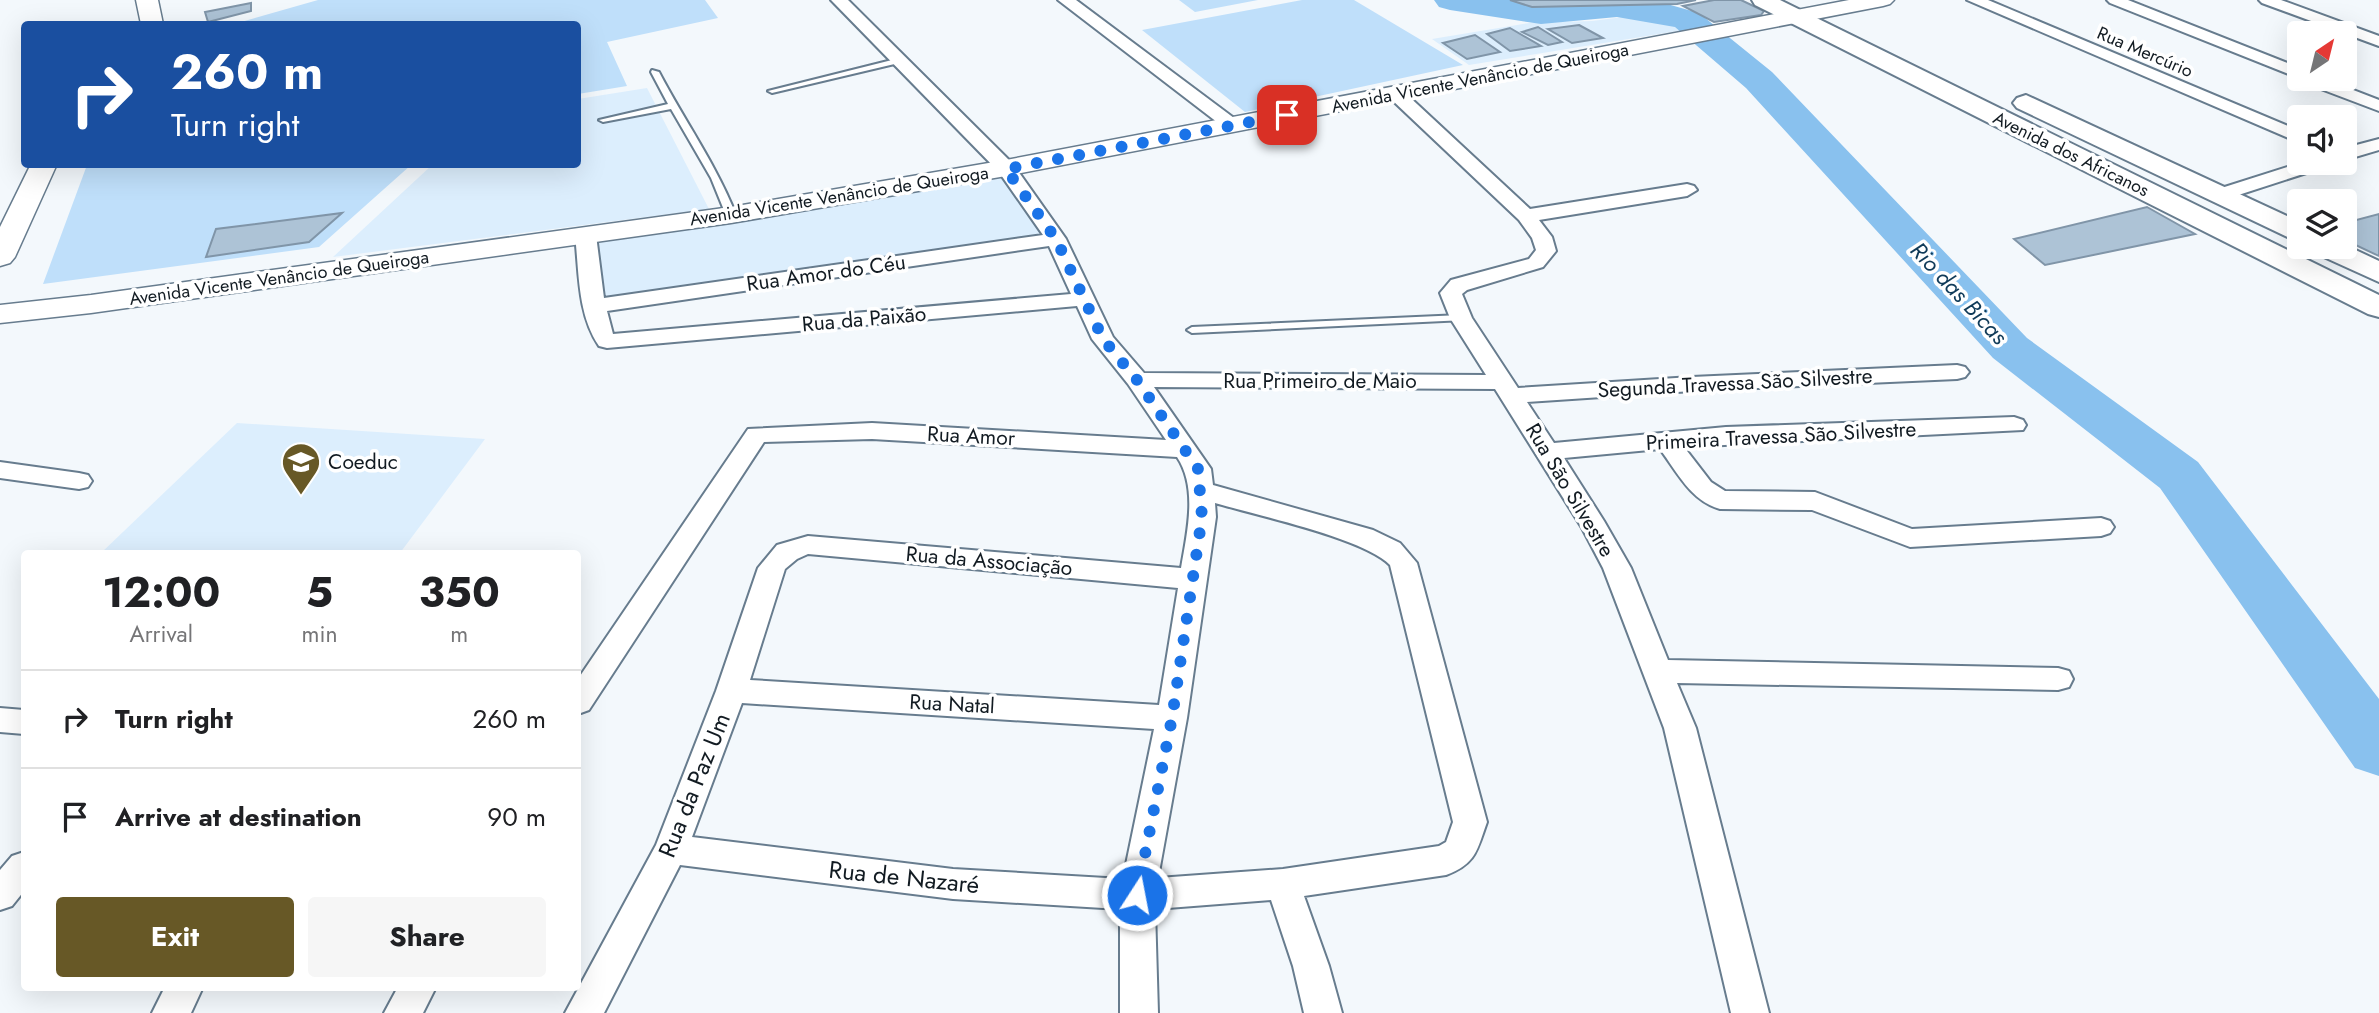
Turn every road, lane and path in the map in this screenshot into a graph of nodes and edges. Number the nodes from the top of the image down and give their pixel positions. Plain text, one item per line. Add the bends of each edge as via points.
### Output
1 (147, 0) edge
2 (839, 0) edge
3 (1066, 0) edge
4 (1763, 0) edge
5 (1883, 0) edge
6 (1975, 0) edge
7 (2115, 0) edge
8 (2267, 0) edge
9 (1809, 7) edge
10 (151, 21) edge
11 (2379, 41) edge
12 (900, 60) junction
13 (1956, 69) dead end
14 (2287, 69) edge
15 (655, 72) dead end
16 (772, 91) dead end
17 (2341, 91) edge
18 (2007, 93) dead end
19 (1397, 95) junction
20 (671, 106) junction
21 (2379, 106) edge
22 (603, 120) dead end
23 (1232, 125) junction
24 (2287, 132) edge
25 (2379, 144) edge
26 (2357, 150) edge
27 (42, 168) edge
28 (1006, 169) junction
29 (2287, 173) edge
30 (1687, 190) dead end
31 (2219, 195) junction
32 (731, 215) junction
33 (1526, 216) junction
34 (2287, 228) edge
35 (586, 235) junction
36 (1056, 239) junction
37 (3, 244) edge
38 (2351, 259) edge
39 (2379, 272) edge
40 (1086, 299) junction
41 (595, 306) junction
42 (2379, 307) edge
43 (0, 314) edge
44 (1461, 318) junction
45 (1192, 330) dead end
46 (1958, 372) dead end
47 (1137, 380) junction
48 (1508, 389) junction
49 (2014, 425) dead end
50 (1667, 441) junction
51 (1184, 449) junction
52 (1548, 452) junction
53 (0, 470) edge
54 (79, 481) dead end
55 (1202, 491) junction
56 (2101, 527) dead end
57 (786, 551) joint
58 (1192, 579) junction
59 (1658, 671) junction
60 (2058, 679) dead end
61 (731, 691) junction
62 (581, 698) edge
63 (1172, 718) junction
64 (0, 720) edge
65 (21, 722) edge
66 (671, 849) junction
67 (21, 870) edge
68 (1283, 884) junction
69 (0, 895) edge
70 (1137, 895) junction
71 (183, 991) edge
72 (416, 991) edge
73 (171, 1013) edge
74 (403, 1013) edge
75 (584, 1013) edge
76 (1139, 1013) edge
77 (1323, 1013) edge
78 (1750, 1013) edge

1 - 10 street
2 - 12 street
3 - 23 street
4 - 9 main road, Avenida dos Africanos
5 - 9 street, Avenida Vicente Venâncio de Queiroga
6 - 24 street, Rua Mercúrio
7 - 14 street
8 - 11 street
9 - 13 main road, Avenida dos Africanos
9 - 19 street, Avenida Vicente Venâncio de Queiroga via 1704,35
9 - 42 main road, Avenida dos Africanos
12 - 16 lane
12 - 28 street
15 - 20 lane
17 - 21 street
18 - 31 main road, Avenida dos Africanos
19 - 23 street, Avenida Vicente Venâncio de Queiroga
19 - 33 street, Rua São Silvestre
20 - 22 lane
20 - 32 lane
23 - 28 street, Avenida Vicente Venâncio de Queiroga
25 - 26 street
27 - 37 street
28 - 32 street, Avenida Vicente Venâncio de Queiroga
28 - 36 street
29 - 31 street
30 - 33 street
31 - 34 main road, Avenida dos Africanos
32 - 35 street, Avenida Vicente Venâncio de Queiroga
33 - 44 street, Rua São Silvestre via 1542,237 1544,257 1453,288
35 - 41 street
35 - 43 street, Avenida Vicente Venâncio de Queiroga
36 - 40 street
36 - 41 street, Rua Amor do Céu
38 - 39 main road
40 - 41 street, Rua da Paixão via 604,340
40 - 47 street via 1103,339
44 - 45 lane
44 - 48 street, Rua São Silvestre
46 - 48 street, Segunda Travessa São Silvestre
47 - 48 street, Rua Primeiro de Maio
47 - 51 street
48 - 52 street, Rua São Silvestre
49 - 50 street, Primeira Travessa São Silvestre
50 - 52 street, Primeira Travessa São Silvestre
50 - 56 street via 1702,488 1720,500 1815,500 1910,538
51 - 55 street via 1198,469
51 - 62 street, Rua Amor via 872,430 757,434
52 - 59 street, Rua São Silvestre via 1617,568
53 - 54 street
55 - 58 street
55 - 68 street, Rua de Nazaré via 1363,537 1397,555 1403,563 1470,822 1460,851 1446,860
57 - 58 street, Rua da Associação via 808,545
57 - 61 street, Rua da Paz Um via 772,568
58 - 63 street
59 - 60 street
59 - 78 street, Rua São Silvestre via 1680,728
61 - 63 street, Rua Natal
61 - 66 street, Rua da Paz Um
63 - 70 street
64 - 65 street
66 - 70 street, Rua de Nazaré via 953,884
66 - 75 street, Rua da Paz Um
67 - 69 street
68 - 70 street, Rua de Nazaré
68 - 77 street
70 - 76 street
71 - 73 street
72 - 74 street

